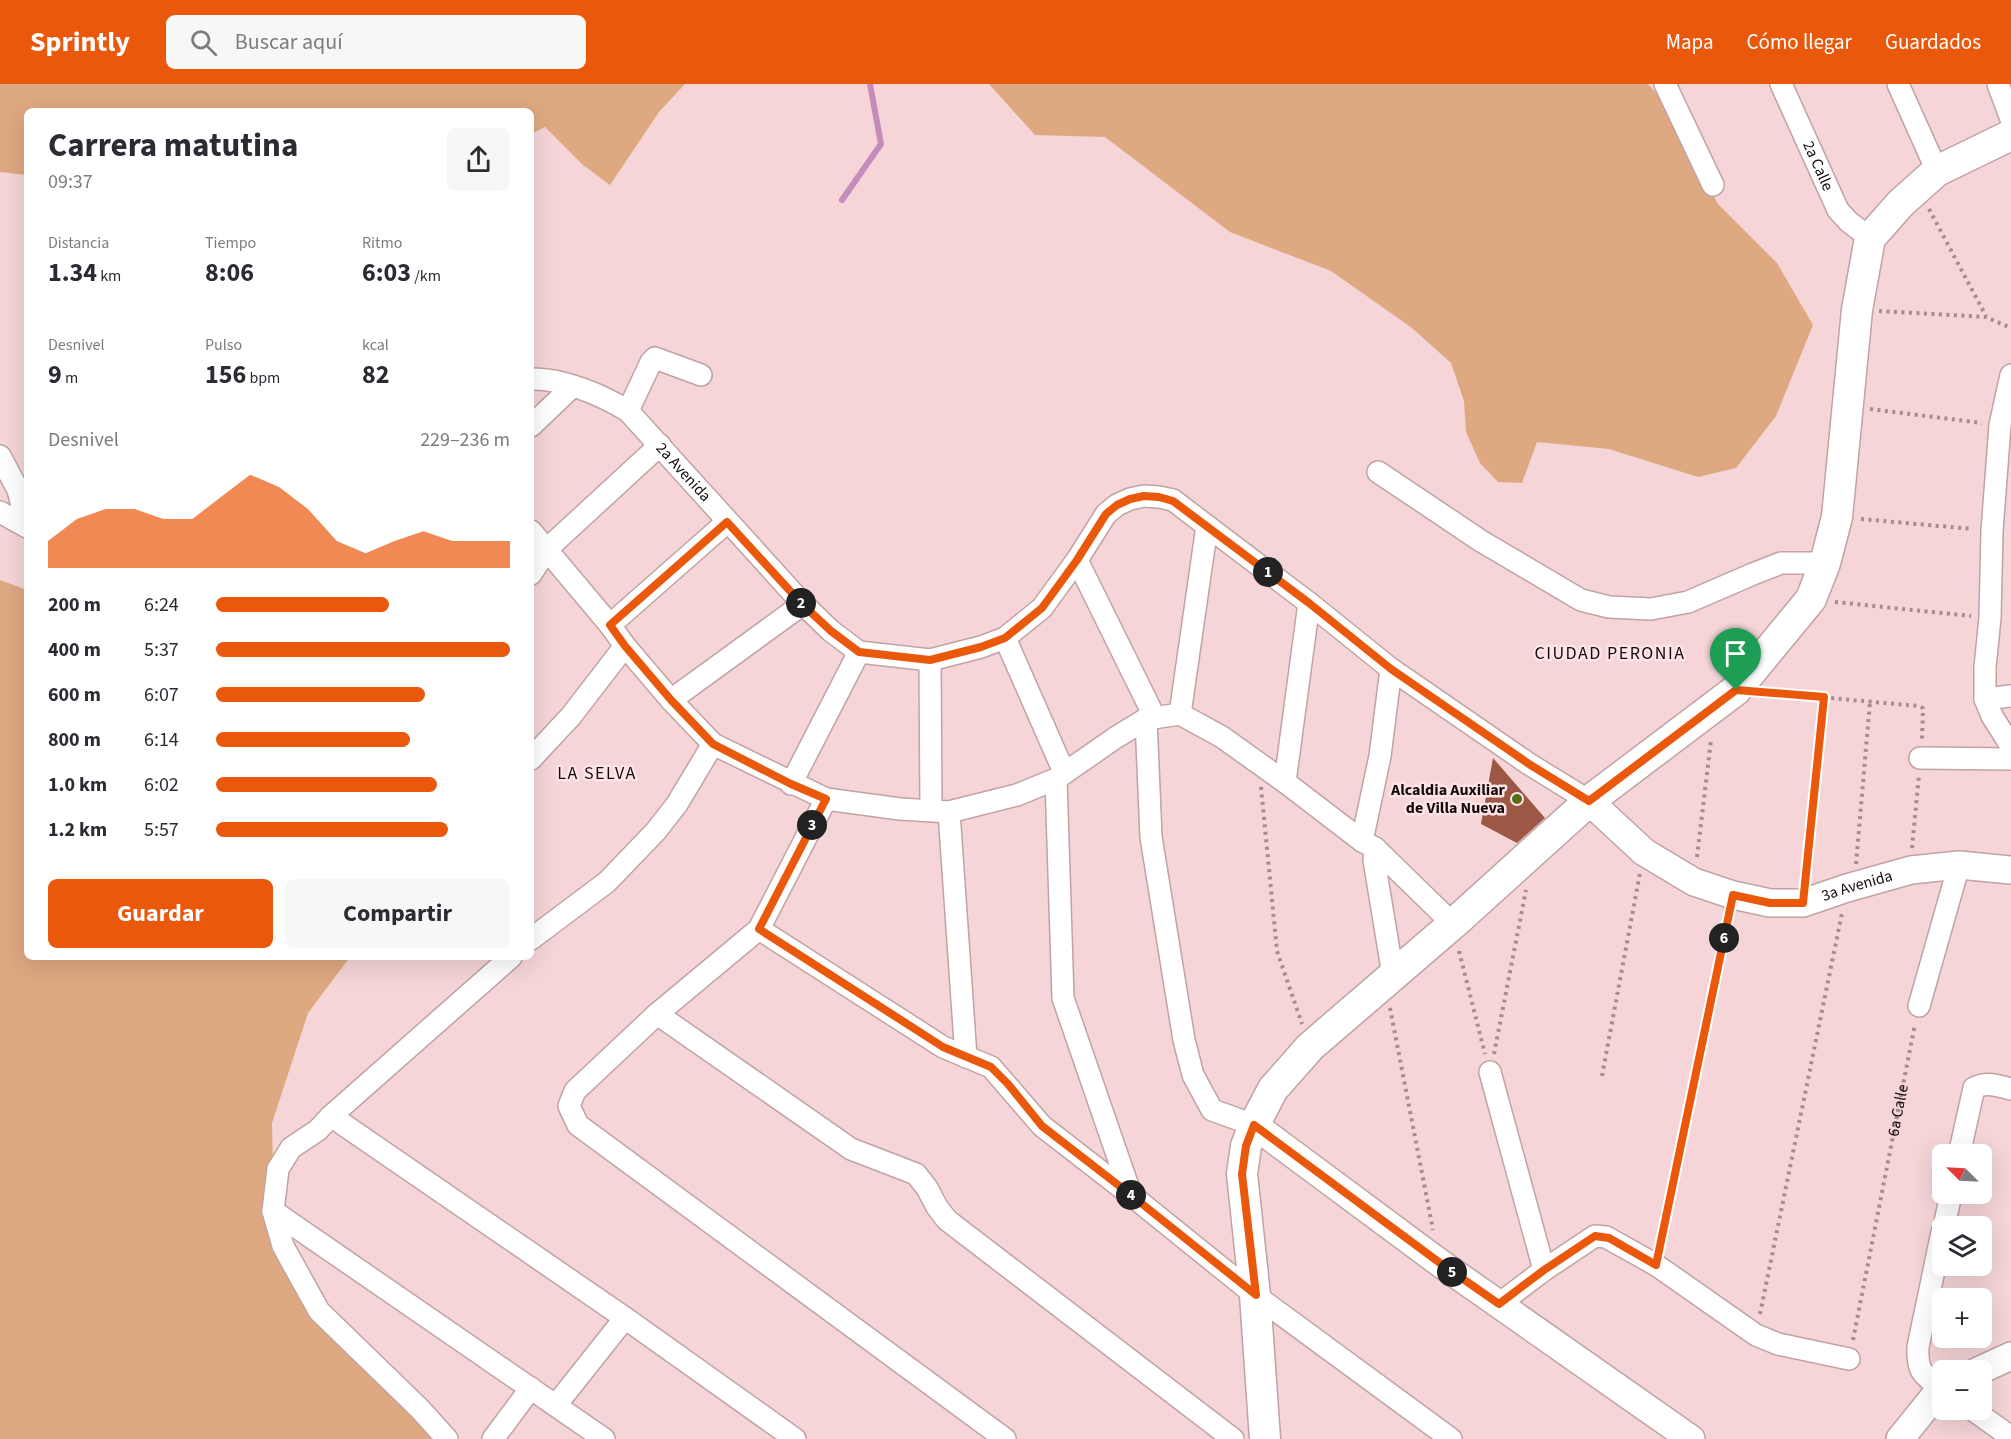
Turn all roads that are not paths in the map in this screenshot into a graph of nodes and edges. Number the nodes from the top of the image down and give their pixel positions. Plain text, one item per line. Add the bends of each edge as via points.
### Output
1 (1665, 84) edge
2 (1781, 84) edge
3 (1898, 84) edge
4 (1998, 84) edge
5 (2011, 119) edge
6 (2011, 135) edge
7 (1937, 171) junction
8 (1713, 185) dead end
9 (1870, 238) junction
10 (701, 375) dead end
11 (2011, 375) edge
12 (534, 380) edge
13 (573, 386) junction
14 (628, 411) junction
15 (534, 423) edge
16 (660, 445) junction
17 (0, 456) edge
18 (1378, 472) dead end
19 (0, 512) edge
20 (24, 514) edge
21 (727, 522) junction
22 (24, 524) edge
23 (1207, 526) junction
24 (539, 551) edge
25 (1077, 560) junction
26 (1825, 563) junction
27 (534, 565) edge
28 (2001, 591) edge
29 (1309, 603) junction
30 (802, 604) junction
31 (610, 625) junction
32 (1005, 638) junction
33 (625, 646) junction
34 (859, 652) junction
35 (930, 660) junction
36 (1391, 669) junction
37 (2011, 696) edge
38 (1985, 699) junction
39 (671, 700) junction
40 (1180, 714) junction
41 (1151, 718) junction
42 (713, 744) junction
43 (2011, 746) edge
44 (534, 756) edge
45 (1920, 758) road end
46 (2011, 759) edge
47 (1060, 775) junction
48 (1285, 782) junction
49 (791, 784) junction
50 (826, 799) junction
51 (1589, 801) junction
52 (940, 811) junction
53 (1369, 844) junction
54 (1959, 865) junction
55 (2011, 870) edge
56 (1453, 924) junction
57 (759, 929) junction
58 (534, 937) edge
59 (508, 960) edge
60 (1389, 979) junction
61 (1918, 1006) road end
62 (657, 1014) junction
63 (966, 1057) junction
64 (1490, 1072) road end
65 (2011, 1089) edge
66 (331, 1116) junction
67 (1254, 1125) junction
68 (1961, 1144) edge
69 (1131, 1195) junction
70 (273, 1211) junction
71 (1544, 1270) junction
72 (1933, 1276) edge
73 (1256, 1295) junction
74 (1499, 1304) junction
75 (625, 1318) junction
76 (2011, 1356) edge
77 (1849, 1359) road end
78 (1992, 1365) edge
79 (1932, 1380) edge
80 (531, 1388) junction
81 (1932, 1400) edge
82 (556, 1406) junction
83 (1987, 1420) edge
84 (2011, 1437) edge
85 (447, 1439) edge
86 (493, 1439) edge
87 (604, 1439) edge
88 (795, 1439) edge
89 (1005, 1439) edge
90 (1233, 1439) edge
91 (1265, 1439) edge
92 (1451, 1439) edge
93 (1692, 1439) edge
94 (1900, 1439) edge

1 - 8 street
2 - 9 street, 2a Calle via 1838,210
3 - 7 street
4 - 5 street
6 - 7 main road
7 - 9 main road
9 - 26 main road via 1857,310 1837,517
10 - 14 street via 656,358
11 - 28 street via 2000,425 1992,531
12 - 13 street, 2a Avenida
13 - 14 street, 2a Avenida
13 - 15 street
14 - 16 street, 2a Avenida
16 - 21 street, 2a Avenida
16 - 24 street
17 - 20 street via 18,490
18 - 26 street via 1481,541 1581,600 1609,608 1651,609 1688,602 1781,563
19 - 22 street
21 - 30 street, 2a Avenida
21 - 31 street
23 - 25 street via 1173,501 1144,496 1130,499 1106,514
23 - 29 street
23 - 40 street
24 - 27 street
24 - 31 street
25 - 32 street via 1042,608
25 - 41 street
26 - 51 main road via 1811,599 1725,698
28 - 38 street via 1990,618
29 - 36 street
29 - 48 street
30 - 34 street, 2a Avenida
30 - 39 street
31 - 33 street
32 - 35 street
32 - 47 street
33 - 39 street
33 - 44 street via 571,716
34 - 35 street
34 - 49 street
35 - 52 street
36 - 51 street
36 - 53 street
37 - 38 street
38 - 43 street
39 - 42 street
40 - 41 street
40 - 48 street via 1222,737
41 - 47 street
41 - 67 street via 1151,837 1184,1040 1193,1075 1212,1110
42 - 49 street
42 - 58 street via 656,831 607,882
45 - 46 street
47 - 52 street via 1017,795
47 - 69 street via 1063,998
48 - 53 street
49 - 50 street
50 - 52 street
50 - 57 street
51 - 54 street, 3a Avenida via 1644,852 1694,882 1770,903 1803,903 1911,870
51 - 56 main road
52 - 63 street
53 - 56 street
53 - 60 street
54 - 55 street, 3a Avenida
54 - 61 street
56 - 60 main road
57 - 62 street
57 - 63 street via 943,1047
59 - 66 street
60 - 67 main road via 1310,1047 1273,1089
62 - 89 street via 575,1091 569,1106 578,1125
62 - 90 street via 851,1149 916,1174 947,1220
63 - 69 street via 991,1067 1042,1126
64 - 71 street
65 - 68 street via 1989,1084 1974,1088
66 - 70 street via 291,1148 278,1169
66 - 75 street
67 - 73 main road via 1242,1174
67 - 74 street
69 - 73 street
70 - 80 street
70 - 85 street via 283,1246 319,1311
71 - 74 street
71 - 77 street via 1595,1236 1609,1238 1656,1265 1756,1335 1811,1353
72 - 79 street via 1917,1360 1919,1369
73 - 91 main road
73 - 92 street
74 - 93 street
75 - 82 street
75 - 88 street
76 - 78 street
80 - 82 street
80 - 86 street
81 - 94 street
82 - 87 street
83 - 84 street

